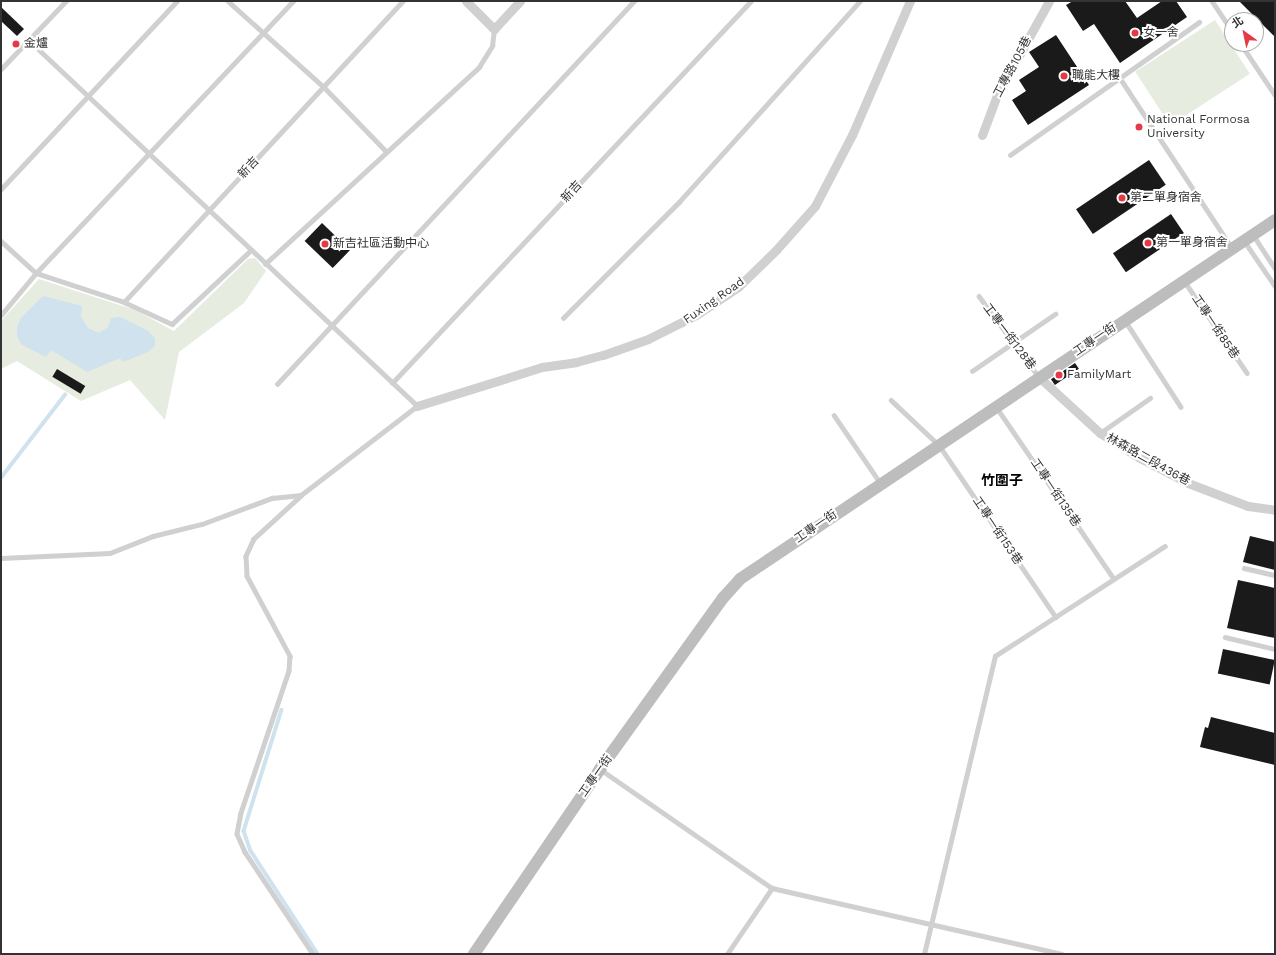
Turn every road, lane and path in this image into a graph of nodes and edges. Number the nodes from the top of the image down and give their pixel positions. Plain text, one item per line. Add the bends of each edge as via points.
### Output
1 (66, 1) edge
2 (177, 1) edge
3 (228, 1) edge
4 (293, 1) edge
5 (403, 1) edge
6 (466, 1) edge
7 (520, 1) edge
8 (634, 1) edge
9 (751, 1) edge
10 (860, 1) edge
11 (910, 1) edge
12 (1049, 1) edge
13 (1212, 1) edge
14 (1224, 19) edge
15 (1200, 22) dead end
16 (494, 29) junction
17 (262, 34) junction
18 (29, 41) junction
19 (1246, 52) edge
20 (1, 69) edge
21 (1120, 78) junction
22 (324, 87) junction
23 (1275, 95) edge
24 (88, 96) junction
25 (982, 135) dead end
26 (386, 151) junction
27 (150, 155) junction
28 (1010, 155) dead end
29 (1, 189) edge
30 (209, 211) junction
31 (1275, 220) edge
32 (1249, 238) junction
33 (1, 241) edge
34 (1232, 248) junction
35 (251, 250) junction
36 (265, 264) junction
37 (1275, 268) edge
38 (36, 273) junction
39 (1184, 281) junction
40 (1275, 286) edge
41 (979, 296) dead end
42 (124, 302) junction
43 (1, 314) edge
44 (1055, 314) dead end
45 (564, 318) dead end
46 (1125, 320) junction
47 (331, 326) junction
48 (1014, 343) junction
49 (972, 371) dead end
50 (1247, 373) dead end
51 (1040, 378) junction
52 (392, 383) junction
53 (277, 384) dead end
54 (1150, 398) dead end
55 (891, 400) dead end
56 (417, 406) junction
57 (996, 406) junction
58 (1181, 407) dead end
59 (834, 415) dead end
60 (1100, 433) junction
61 (939, 445) junction
62 (881, 484) junction
63 (301, 495) junction
64 (1275, 510) edge
65 (1165, 546) dead end
66 (1, 558) edge
67 (1244, 568) dead end
68 (1275, 575) edge
69 (1114, 579) junction
70 (1056, 617) junction
71 (1225, 637) dead end
72 (1275, 648) edge
73 (600, 769) junction
74 (772, 888) junction
75 (933, 924) junction
76 (313, 954) edge
77 (474, 954) edge
78 (727, 954) edge
79 (924, 954) edge
80 (1062, 954) edge

1 - 18 lane
2 - 24 lane
3 - 17 lane
4 - 17 lane
5 - 22 lane, 新吉
6 - 16 street
7 - 16 street
8 - 47 lane
9 - 52 lane, 新吉 via 507,264
10 - 45 lane via 679,202
11 - 56 street, Fuxing Road via 852,135 815,206 776,250 738,287 696,315 648,339 596,357 542,366
12 - 25 street, 工專路105巷 via 997,95
13 - 14 lane
15 - 21 lane
16 - 26 lane via 492,46 479,67
17 - 22 lane
17 - 27 lane
18 - 20 lane
18 - 24 lane
19 - 23 lane
21 - 28 lane
21 - 34 lane
22 - 26 lane
22 - 30 lane, 新吉
24 - 27 lane
24 - 29 lane
26 - 36 lane
27 - 30 lane
27 - 38 lane
30 - 35 lane
30 - 42 lane, 新吉
31 - 32 street, 工專一街
32 - 34 street, 工專一街
32 - 37 lane
32 - 40 lane
33 - 38 lane
34 - 39 street, 工專一街
35 - 36 lane
35 - 42 lane via 172,324
36 - 47 lane
38 - 42 lane
38 - 43 lane
39 - 46 street, 工專一街
39 - 50 lane, 工專一街85巷
41 - 48 lane, 工專一街128巷
44 - 48 lane
46 - 51 street, 工專一街
46 - 58 lane
47 - 52 lane
47 - 53 lane
48 - 49 lane
48 - 51 lane, 工專一街128巷
51 - 57 street, 工專一街
51 - 60 street, 林森路二段436巷
52 - 56 lane
54 - 60 lane
55 - 61 lane, 工專一街153巷
56 - 63 lane
57 - 61 street, 工專一街
57 - 69 lane, 工專一街135巷
59 - 62 lane
60 - 64 street, 林森路二段436巷 via 1188,483 1248,506
61 - 62 street, 工專一街
61 - 70 lane, 工專一街153巷
62 - 73 street, 工專一街 via 740,579 723,598
63 - 66 lane via 272,498 202,524 153,536 110,553
63 - 76 lane via 254,539 246,556 246,576 290,656 289,671 237,834 245,852
65 - 69 lane
67 - 68 lane
69 - 70 lane
70 - 75 lane via 995,656
71 - 72 lane
73 - 74 lane
73 - 77 street, 工專一街
74 - 75 lane
74 - 78 lane
75 - 79 lane
75 - 80 lane

